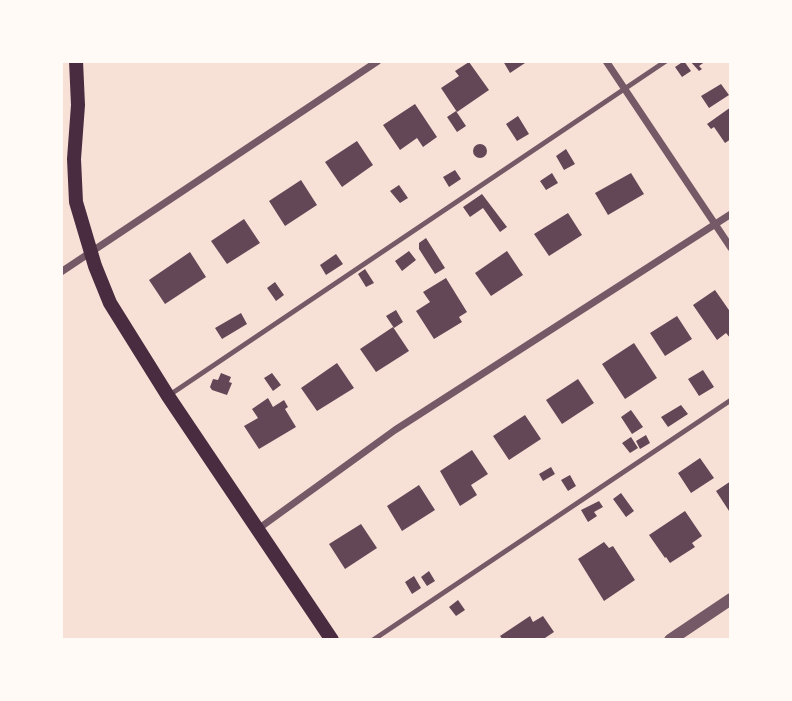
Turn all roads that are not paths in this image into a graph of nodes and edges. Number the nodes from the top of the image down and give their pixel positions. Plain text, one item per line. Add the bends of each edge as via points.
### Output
1 (76, 61) edge
2 (378, 61) edge
3 (606, 61) edge
4 (666, 61) edge
5 (625, 89) junction
6 (731, 214) edge
7 (715, 224) junction
8 (731, 248) edge
9 (91, 252) junction
10 (61, 272) edge
11 (168, 396) junction
12 (731, 400) edge
13 (257, 529) junction
14 (731, 599) edge
15 (332, 640) edge
16 (373, 640) edge
17 (670, 640) edge

1 - 9 main road via 74,180
2 - 9 street
3 - 5 street
4 - 5 lane
5 - 7 street
5 - 11 lane
6 - 7 street
7 - 8 street
7 - 13 street via 395,430
9 - 10 street
9 - 11 main road via 117,317
11 - 13 main road
12 - 16 lane
13 - 15 main road
14 - 17 street

